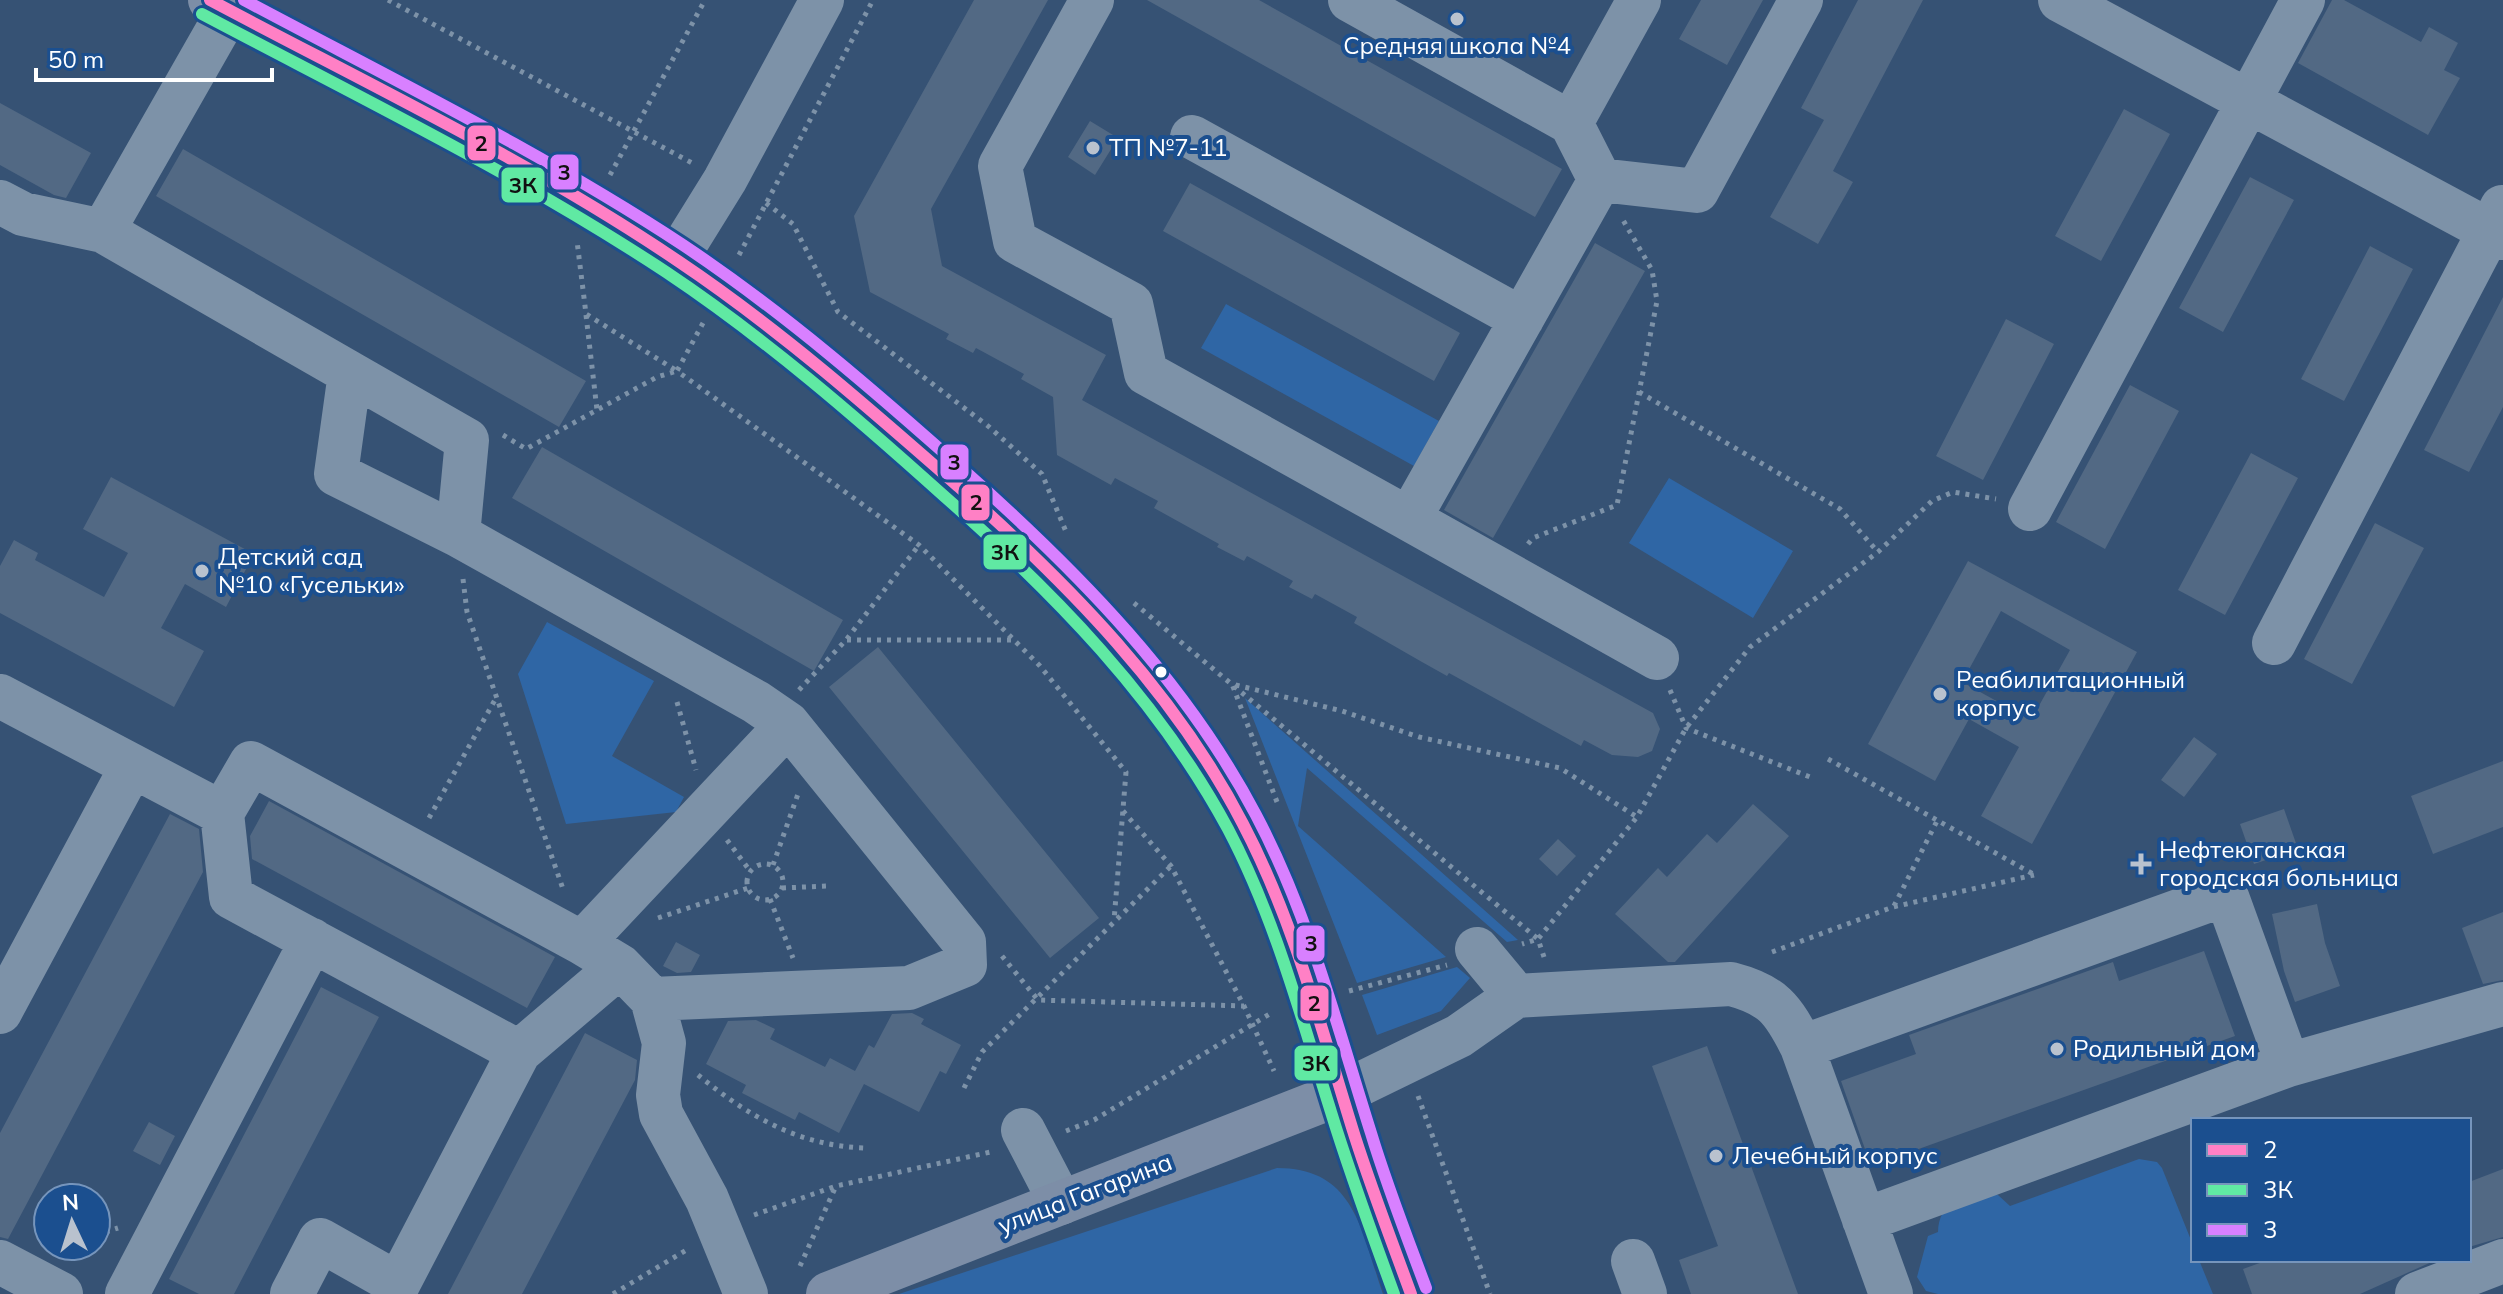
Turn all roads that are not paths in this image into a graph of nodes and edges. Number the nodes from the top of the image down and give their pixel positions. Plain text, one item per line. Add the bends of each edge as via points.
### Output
1 (822, 0) edge
2 (1092, 0) edge
3 (1350, 0) edge
4 (1639, 0) edge
5 (1801, 0) edge
6 (2060, 0) edge
7 (2303, 0) edge
8 (219, 5) edge
9 (2249, 101) junction
10 (1571, 123) junction
11 (1192, 137) dead end
12 (1600, 180) junction
13 (0, 202) edge
14 (2498, 225) edge
15 (103, 231) junction
16 (676, 259) junction
17 (1522, 319) junction
18 (350, 373) junction
19 (2030, 509) road end
20 (1409, 519) junction
21 (458, 535) junction
22 (2274, 643) dead end
23 (1657, 658) road end
24 (0, 696) edge
25 (797, 725) junction
26 (132, 766) junction
27 (222, 813) junction
28 (312, 940) junction
29 (582, 943) junction
30 (1480, 952) road end
31 (620, 966) junction
32 (1536, 995) junction
33 (652, 999) junction
34 (2503, 1004) edge
35 (0, 1012) edge
36 (1802, 1047) junction
37 (519, 1052) junction
38 (2288, 1065) junction
39 (1342, 1093) junction
40 (1027, 1136) road end
41 (1061, 1203) junction
42 (1864, 1220) junction
43 (2503, 1261) edge
44 (0, 1262) edge
45 (823, 1287) edge
46 (396, 1289) edge
47 (61, 1294) edge
48 (127, 1294) edge
49 (292, 1294) edge
50 (746, 1294) edge
51 (1411, 1294) edge
52 (1891, 1294) edge
53 (2417, 1294) edge

1 - 16 street
2 - 20 street via 1000,166 1015,241 1131,304 1146,373
3 - 10 street
4 - 10 street
5 - 12 street via 1697,191
6 - 9 street
7 - 9 street
8 - 15 street
8 - 16 main road via 527,170
9 - 14 street
9 - 19 street
10 - 12 street
11 - 17 street
12 - 17 street
13 - 15 street via 23,214
14 - 22 street
15 - 18 street
16 - 39 main road via 969,483 1066,586 1186,730 1222,785 1273,886
17 - 20 street
18 - 21 street via 467,440
18 - 21 street via 336,474
20 - 23 street
21 - 25 street
24 - 26 street
25 - 29 street
25 - 33 street via 964,942 965,965 909,988
26 - 27 street
26 - 35 street
27 - 28 street via 231,897
27 - 29 street via 251,763
28 - 37 street
28 - 48 street
29 - 31 street
30 - 32 street
31 - 33 street
31 - 37 street
32 - 36 street via 1731,984 1760,992 1784,1013
32 - 39 street
33 - 50 street via 663,1046 661,1114
34 - 38 street
36 - 38 street via 2226,894
36 - 42 street
37 - 46 street
38 - 42 street
39 - 41 main road, улица Гагарина
39 - 51 main road
40 - 41 street
41 - 45 main road, улица Гагарина
42 - 52 street
43 - 53 street
44 - 47 street
46 - 49 street via 320,1240

